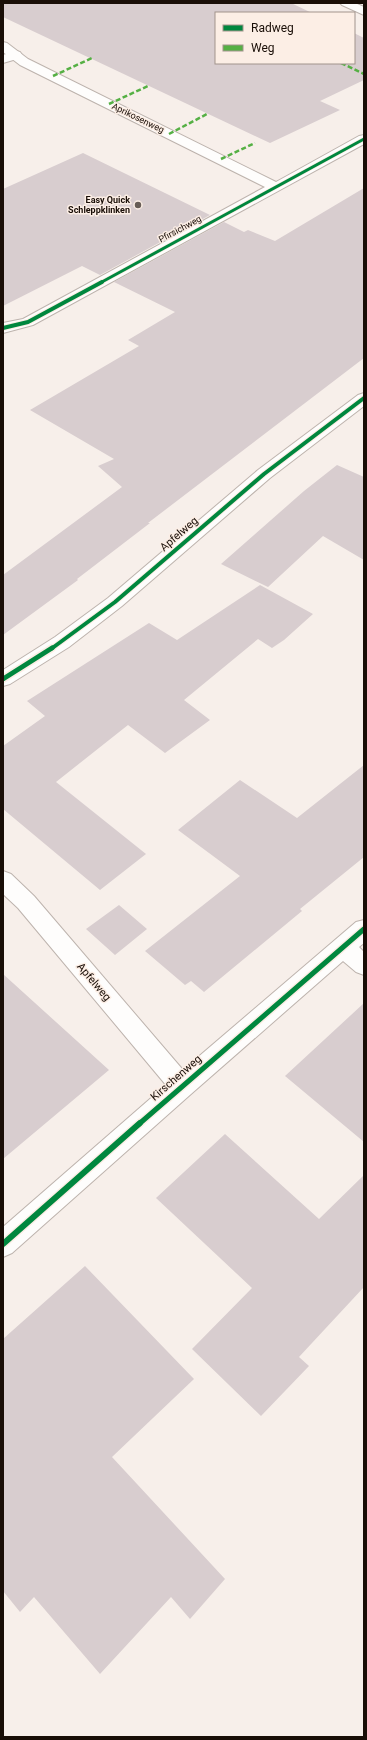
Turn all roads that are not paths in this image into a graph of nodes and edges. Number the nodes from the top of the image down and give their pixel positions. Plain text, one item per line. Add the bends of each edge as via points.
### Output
1 (346, 3) edge
2 (364, 12) edge
3 (3, 46) edge
4 (16, 55) junction
5 (3, 59) edge
6 (364, 139) edge
7 (276, 187) junction
8 (3, 328) edge
9 (364, 398) edge
10 (3, 679) edge
11 (3, 880) edge
12 (364, 929) edge
13 (343, 948) junction
14 (364, 965) edge
15 (182, 1086) junction
16 (3, 1244) edge

1 - 2 street
3 - 4 street, Aprikosenweg
4 - 5 street
4 - 7 street, Aprikosenweg via 24,62
6 - 7 street, Pfirsichweg
7 - 8 street, Pfirsichweg via 28,322
9 - 10 street, Apfelweg via 264,474 115,602 62,642
11 - 15 street, Apfelweg via 26,902
12 - 13 street, Kirschenweg
13 - 14 street
13 - 15 street, Kirschenweg
15 - 16 street, Kirschenweg

